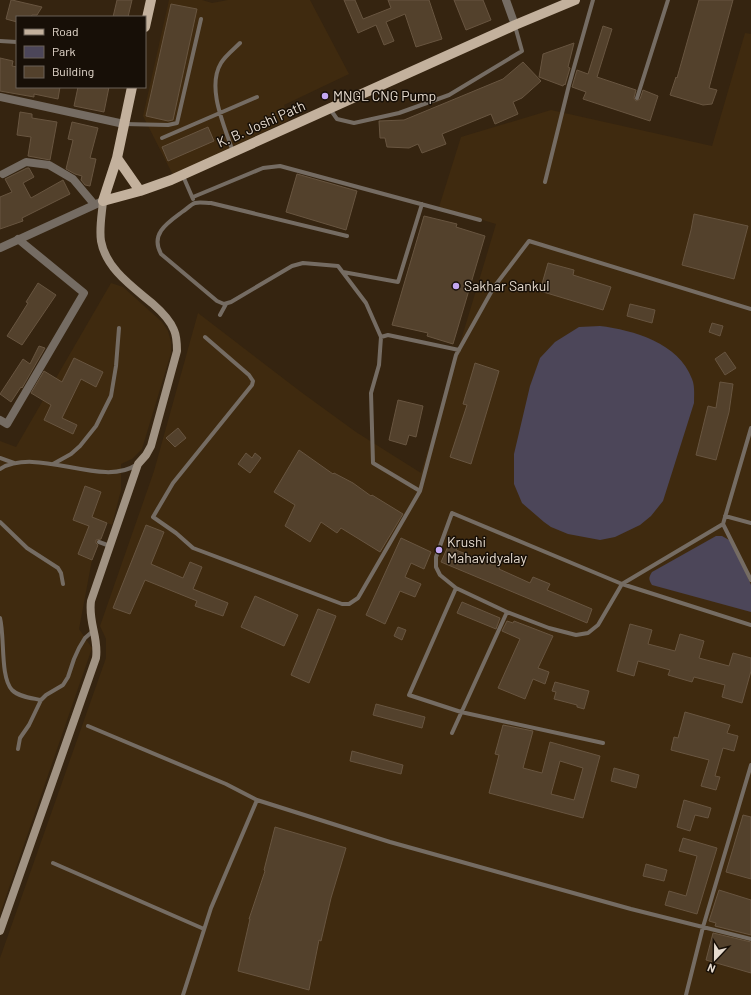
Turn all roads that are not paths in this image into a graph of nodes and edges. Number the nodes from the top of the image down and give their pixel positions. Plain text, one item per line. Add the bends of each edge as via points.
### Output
1 (151, 0) edge
2 (506, 0) edge
3 (576, 0) edge
4 (593, 0) edge
5 (668, 0) edge
6 (201, 19) dead end
7 (146, 22) edge
8 (515, 25) junction
9 (0, 42) edge
10 (16, 42) edge
11 (240, 43) dead end
12 (132, 88) edge
13 (0, 97) edge
14 (257, 98) dead end
15 (637, 98) dead end
16 (330, 109) junction
17 (220, 113) junction
18 (124, 124) junction
19 (162, 138) dead end
20 (233, 152) junction
21 (117, 158) junction
22 (3, 174) dead end
23 (183, 175) junction
24 (545, 182) dead end
25 (140, 191) junction
26 (193, 197) junction
27 (98, 203) junction
28 (195, 203) junction
29 (422, 204) junction
30 (480, 220) dead end
31 (347, 236) dead end
32 (18, 239) junction
33 (0, 248) edge
34 (343, 272) junction
35 (226, 304) junction
36 (751, 309) edge
37 (220, 315) dead end
38 (119, 328) dead end
39 (205, 337) dead end
40 (381, 337) junction
41 (459, 350) junction
42 (0, 420) edge
43 (751, 428) edge
44 (0, 458) edge
45 (14, 463) junction
46 (53, 464) junction
47 (138, 464) junction
48 (0, 469) edge
49 (420, 491) junction
50 (725, 516) junction
51 (0, 522) edge
52 (751, 523) edge
53 (723, 524) junction
54 (99, 542) dead end
55 (111, 546) junction
56 (751, 580) edge
57 (63, 584) dead end
58 (622, 584) junction
59 (456, 588) junction
60 (507, 612) junction
61 (0, 618) edge
62 (751, 625) edge
63 (94, 631) junction
64 (41, 700) junction
65 (461, 712) junction
66 (88, 726) dead end
67 (452, 733) dead end
68 (603, 743) dead end
69 (18, 749) dead end
70 (751, 764) edge
71 (257, 800) junction
72 (53, 863) dead end
73 (704, 927) junction
74 (204, 930) junction
75 (0, 931) edge
76 (751, 939) edge
77 (182, 995) edge
78 (686, 995) edge

1 - 7 main road
2 - 8 street
3 - 8 main road, K. B. Joshi Path
4 - 24 lane
5 - 15 lane
6 - 18 lane via 177,123
8 - 16 main road, K. B. Joshi Path
8 - 16 lane via 522,51 449,95 399,113 354,123 337,119
9 - 10 lane
11 - 17 lane via 221,63 216,79 216,102
12 - 18 main road
13 - 18 street
14 - 17 lane
16 - 20 main road, K. B. Joshi Path
17 - 19 lane
17 - 20 lane
18 - 21 main road
20 - 23 main road, K. B. Joshi Path
21 - 25 main road
21 - 27 main road
22 - 27 street via 26,162 50,165 73,179
23 - 25 main road, K. B. Joshi Path
23 - 26 lane
25 - 27 main road, K. B. Joshi Path
26 - 28 lane
26 - 29 lane via 263,168 280,166
27 - 32 street, K. B. Joshi Path
27 - 47 main road via 106,254 120,276 159,310 174,329 176,338 177,351 151,446
28 - 31 lane via 211,204
28 - 35 lane via 160,232 158,248 161,254 217,301
29 - 30 lane
29 - 34 lane via 398,282
32 - 33 street, K. B. Joshi Path
32 - 42 street via 84,293 7,424
34 - 35 lane via 338,266 303,263 292,266
34 - 40 lane via 366,303
35 - 37 lane
36 - 41 lane via 529,241 494,287
38 - 46 lane via 111,396 96,426 80,446
39 - 49 lane via 253,381 173,483 153,517 193,548 342,604 349,604 358,598
40 - 41 lane via 388,335
40 - 49 lane via 379,365 371,393 373,463
41 - 49 lane
43 - 50 lane
44 - 45 lane
45 - 46 lane
45 - 48 lane
46 - 47 lane via 115,472 130,470
47 - 55 main road
50 - 52 lane
50 - 53 lane
51 - 57 lane via 27,548 58,568
53 - 56 lane
53 - 58 lane
54 - 55 lane
55 - 63 main road via 91,601
58 - 59 lane via 452,513 436,557 436,567 440,575
58 - 60 lane via 598,625 588,633 576,635 556,630
58 - 62 lane
59 - 60 lane
59 - 65 lane via 410,695
60 - 65 lane
61 - 64 lane via 6,682 13,691 22,696
63 - 64 lane via 78,648 63,686
63 - 75 main road via 98,647 96,658
64 - 69 lane via 20,738
65 - 67 lane
65 - 68 lane
66 - 71 lane via 226,784
70 - 73 lane
71 - 73 lane via 390,842
71 - 74 lane
72 - 74 lane
73 - 76 lane
73 - 78 lane
74 - 77 lane

